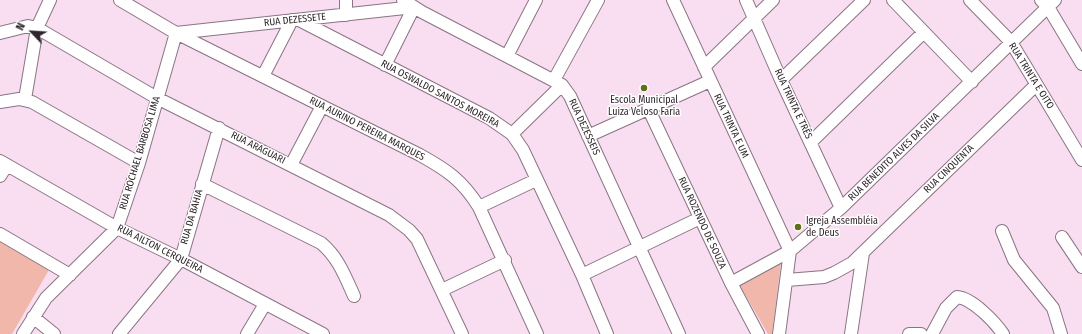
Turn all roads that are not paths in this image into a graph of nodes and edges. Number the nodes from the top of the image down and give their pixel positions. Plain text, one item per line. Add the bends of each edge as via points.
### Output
1 (50, 0) edge
2 (120, 0) edge
3 (346, 0) edge
4 (403, 0) edge
5 (536, 0) edge
6 (598, 0) edge
7 (673, 0) edge
8 (746, 0) edge
9 (773, 0) edge
10 (864, 0) edge
11 (893, 0) edge
12 (970, 0) edge
13 (1048, 2) edge
14 (414, 7) junction
15 (346, 15) junction
16 (754, 18) junction
17 (295, 20) junction
18 (37, 28) junction
19 (924, 32) junction
20 (0, 33) edge
21 (176, 34) junction
22 (1011, 42) junction
23 (507, 56) junction
24 (1082, 64) edge
25 (384, 65) junction
26 (704, 68) junction
27 (263, 76) junction
28 (781, 80) junction
29 (710, 81) junction
30 (558, 82) junction
31 (972, 82) junction
32 (1036, 85) junction
33 (157, 98) junction
34 (25, 99) junction
35 (0, 102) edge
36 (322, 106) junction
37 (649, 110) junction
38 (219, 128) junction
39 (512, 134) junction
40 (588, 136) junction
41 (811, 142) junction
42 (1082, 160) edge
43 (3, 163) edge
44 (139, 163) junction
45 (291, 165) junction
46 (0, 176) edge
47 (536, 180) junction
48 (202, 184) junction
49 (479, 207) junction
50 (841, 208) junction
51 (700, 218) junction
52 (117, 228) junction
53 (1002, 231) dead end
54 (0, 234) edge
55 (1062, 237) dead end
56 (641, 248) junction
57 (790, 251) junction
58 (863, 253) junction
59 (181, 259) junction
60 (504, 260) junction
61 (1082, 267) edge
62 (70, 275) junction
63 (582, 275) junction
64 (787, 280) junction
65 (731, 283) junction
66 (442, 290) junction
67 (354, 296) dead end
68 (265, 304) junction
69 (33, 317) junction
70 (23, 334) edge
71 (54, 334) edge
72 (119, 334) edge
73 (248, 334) edge
74 (323, 334) edge
75 (462, 334) edge
76 (537, 334) edge
77 (607, 334) edge
78 (680, 334) edge
79 (758, 334) edge
80 (779, 334) edge
81 (851, 334) edge
82 (909, 334) edge
83 (921, 334) edge
84 (932, 334) edge
85 (1004, 334) edge
86 (1062, 334) edge

1 - 18 street
2 - 21 street, RUA AURINO PEREIRA MARQUES
3 - 15 street
4 - 14 street
5 - 23 street
6 - 30 street
7 - 26 street, RUA TRINTA E UM
8 - 16 street, RUA TRINTA E TRÊS
9 - 16 street
10 - 28 street
11 - 19 street
12 - 22 street, RUA TRINTA E OITO
13 - 22 street, RUA BENEDITO ALVES DA SILVA
13 - 24 street
14 - 15 street, RUA DEZESSETE
14 - 23 street
14 - 25 street
15 - 17 street, RUA DEZESSETE
16 - 26 street
16 - 28 street, RUA TRINTA E TRÊS
17 - 21 street, RUA DEZESSETE
17 - 25 street, RUA OSWALDO SANTOS MOREIRA
17 - 27 street
18 - 20 street via 28,26
18 - 33 street, RUA ARAGUARI
18 - 34 street
19 - 31 street
19 - 41 street
21 - 27 street, RUA AURINO PEREIRA MARQUES
21 - 33 street, RUA ROCHAEL BARBOSA LIMA
22 - 31 street, RUA BENEDITO ALVES DA SILVA
22 - 32 street, RUA TRINTA E OITO
23 - 30 street
25 - 39 street, RUA OSWALDO SANTOS MOREIRA via 489,118
26 - 29 street, RUA TRINTA E UM
27 - 36 street, RUA AURINO PEREIRA MARQUES
28 - 41 street, RUA TRINTA E TRÊS
29 - 37 street
29 - 57 street, RUA TRINTA E UM
30 - 39 street
30 - 40 street, RUA DEZESSEIS via 570,96
31 - 50 street, RUA BENEDITO ALVES DA SILVA
32 - 42 street, RUA TRINTA E OITO
32 - 58 street, RUA CINQUENTA
33 - 38 street, RUA ARAGUARI
33 - 44 street, RUA ROCHAEL BARBOSA LIMA
34 - 35 street
34 - 44 street
36 - 45 street
36 - 49 street, RUA AURINO PEREIRA MARQUES via 451,173 468,190
37 - 40 street
37 - 51 street, RUA ROZENDO DE SOUZA
38 - 45 street, RUA ARAGUARI
38 - 48 street, RUA DA BAHIA
39 - 47 street, RUA OSWALDO SANTOS MOREIRA via 523,150
40 - 56 street, RUA DEZESSEIS
41 - 50 street, RUA TRINTA E TRÊS
43 - 46 street
43 - 52 street, RUA AILTON CERQUEIRA
44 - 52 street, RUA ROCHAEL BARBOSA LIMA
45 - 66 street, RUA ARAGUARI via 401,223 417,239
47 - 49 street
47 - 63 street, RUA OSWALDO SANTOS MOREIRA
48 - 59 street, RUA DA BAHIA
48 - 67 street via 321,243 334,255
49 - 60 street, RUA AURINO PEREIRA MARQUES
50 - 57 street, RUA BENEDITO ALVES DA SILVA
51 - 56 street
51 - 65 street, RUA ROZENDO DE SOUZA
52 - 59 street, RUA AILTON CERQUEIRA
52 - 62 street, RUA ROCHAEL BARBOSA LIMA
53 - 86 street via 1014,260 1053,308
54 - 62 street
55 - 61 street
56 - 63 street
56 - 78 street, RUA DEZESSEIS
57 - 64 street
57 - 65 street, RUA BENEDITO ALVES DA SILVA
58 - 64 street, RUA CINQUENTA via 829,275
58 - 81 street
59 - 68 street, RUA AILTON CERQUEIRA
59 - 72 street, RUA DA BAHIA
60 - 66 street
60 - 76 street, RUA AURINO PEREIRA MARQUES
62 - 69 street, RUA ROCHAEL BARBOSA LIMA via 46,298
63 - 77 street, RUA OSWALDO SANTOS MOREIRA
64 - 80 street
65 - 79 street, RUA ROZENDO DE SOUZA
66 - 75 street, RUA ARAGUARI
68 - 73 street
68 - 74 street, RUA AILTON CERQUEIRA
69 - 70 street, RUA ROCHAEL BARBOSA LIMA
69 - 71 street
82 - 83 street
84 - 85 street via 946,308 956,297 968,300 986,314

